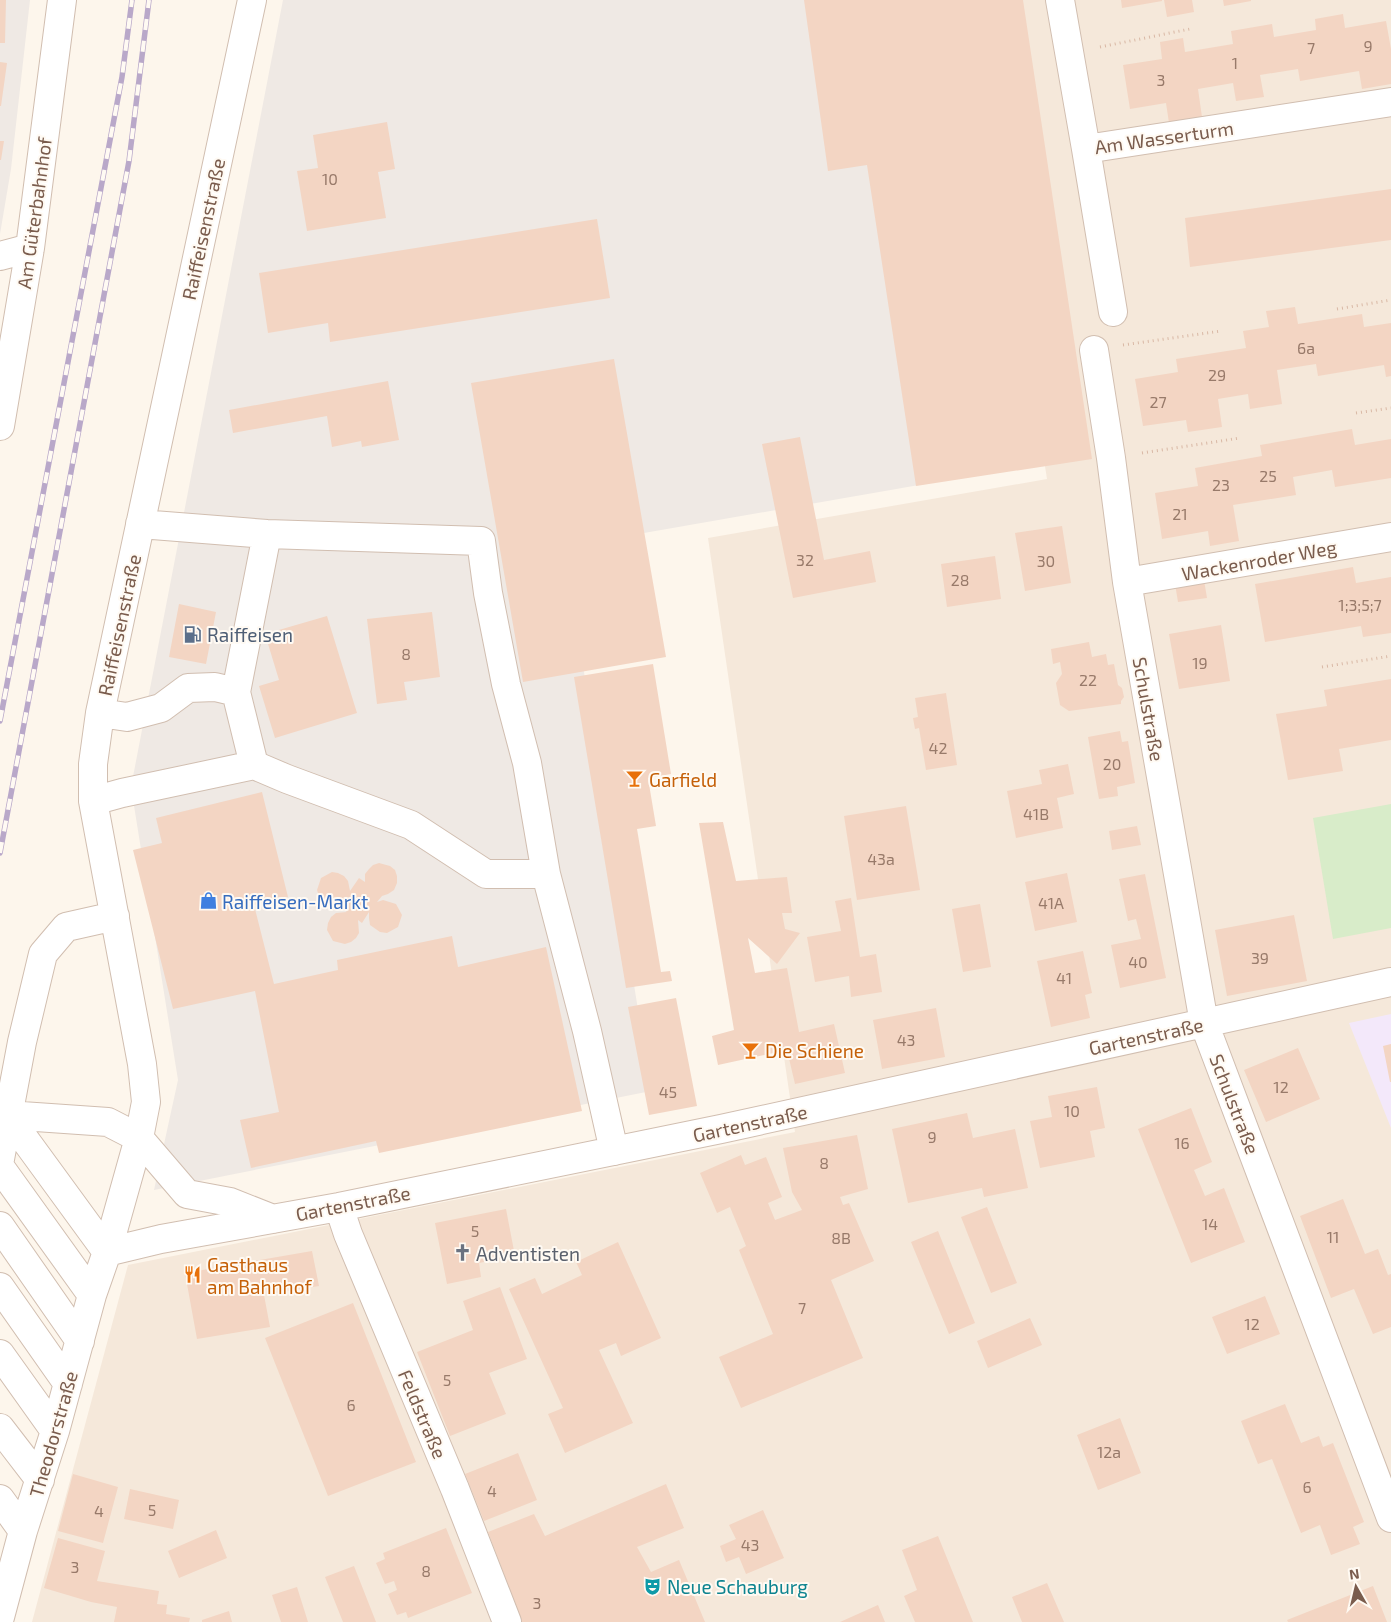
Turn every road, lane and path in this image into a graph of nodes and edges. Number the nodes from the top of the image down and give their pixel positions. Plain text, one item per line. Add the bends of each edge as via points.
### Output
1 (62, 0) edge
2 (252, 0) edge
3 (1060, 0) edge
4 (1190, 28) dead end
5 (1070, 54) junction
6 (1391, 102) edge
7 (1086, 149) junction
8 (30, 248) junction
9 (0, 256) edge
10 (1391, 300) edge
11 (1337, 309) dead end
12 (1113, 312) dead end
13 (1221, 331) dead end
14 (1094, 350) joint
15 (1391, 408) edge
16 (1356, 412) dead end
17 (0, 426) edge
18 (1240, 438) dead end
19 (1111, 458) junction
20 (140, 524) junction
21 (267, 534) junction
22 (1391, 537) edge
23 (1127, 582) junction
24 (1391, 656) edge
25 (1322, 667) dead end
26 (236, 692) junction
27 (100, 713) junction
28 (254, 765) junction
29 (93, 801) junction
30 (546, 874) junction
31 (115, 916) junction
32 (1391, 982) edge
33 (1204, 1023) junction
34 (7, 1115) junction
35 (139, 1138) junction
36 (614, 1151) junction
37 (0, 1159) edge
38 (0, 1167) edge
39 (339, 1207) junction
40 (273, 1219) junction
41 (0, 1226) edge
42 (107, 1252) junction
43 (0, 1287) edge
44 (92, 1296) junction
45 (80, 1341) junction
46 (0, 1354) edge
47 (68, 1384) junction
48 (0, 1428) edge
49 (55, 1431) junction
50 (40, 1480) junction
51 (0, 1499) edge
52 (1391, 1518) edge
53 (23, 1531) junction
54 (6, 1616) edge
55 (508, 1622) edge

1 - 8 street, Am Güterbahnhof
2 - 20 street, Raiffeisenstraße
3 - 5 street, Am Wasserturm
4 - 5 path
5 - 7 street, Am Wasserturm
6 - 7 street, Am Wasserturm
7 - 12 street
8 - 9 street
8 - 17 street, Am Güterbahnhof
10 - 11 path
13 - 14 path
14 - 19 street, Schulstraße
15 - 16 path
18 - 19 path
19 - 23 street, Schulstraße
20 - 21 street
20 - 27 street, Raiffeisenstraße
21 - 26 street
21 - 30 street via 481,541 488,593 526,763
22 - 23 street, Wackenroder Weg
23 - 33 street, Schulstraße
24 - 25 path
26 - 27 street via 215,687 188,688 161,708 127,716
26 - 28 street
27 - 29 street, Raiffeisenstraße via 93,764
28 - 29 street
28 - 30 street via 411,824 486,874
29 - 31 street, Raiffeisenstraße
30 - 36 street via 590,1041
31 - 34 street via 66,927 43,954
31 - 35 street, Raiffeisenstraße via 142,1064 146,1102
32 - 33 street, Gartenstraße
33 - 36 street, Gartenstraße
33 - 52 street, Schulstraße
34 - 35 street via 108,1122
34 - 37 street
34 - 42 street
35 - 40 street via 187,1194 230,1202
35 - 42 street, Raiffeisenstraße
36 - 39 street, Gartenstraße
38 - 44 street
39 - 40 street, Gartenstraße
39 - 55 street, Feldstraße
40 - 42 street, Gartenstraße
41 - 45 street
42 - 44 street, Theodorstraße
43 - 47 street
44 - 45 street, Theodorstraße
45 - 47 street, Theodorstraße
46 - 49 street
47 - 49 street, Theodorstraße
48 - 50 street
49 - 50 street, Theodorstraße
50 - 53 street, Theodorstraße
51 - 53 street
53 - 54 street, Theodorstraße

